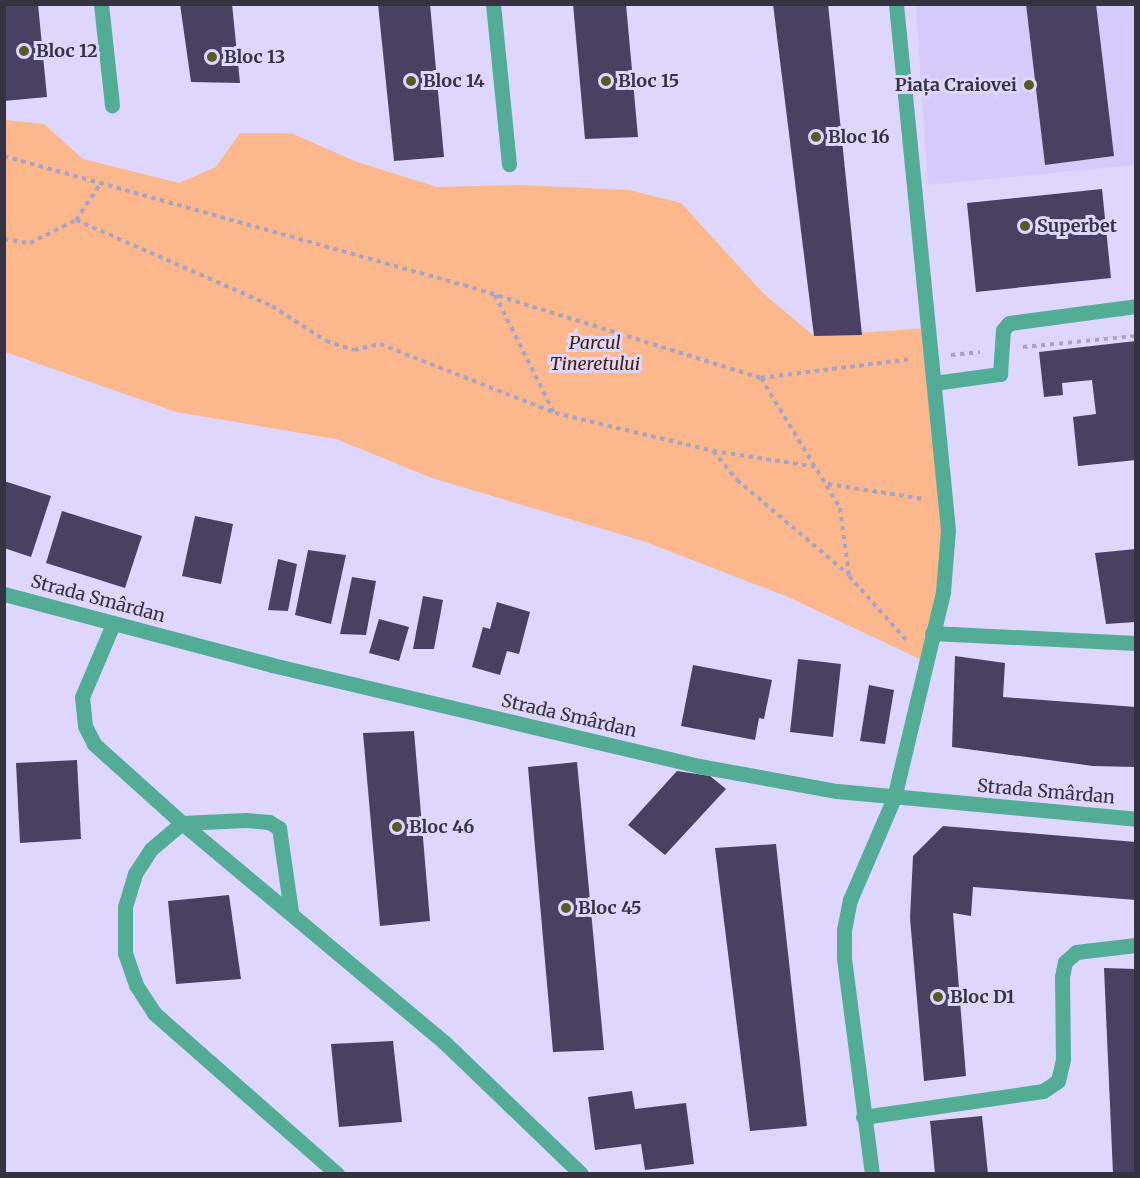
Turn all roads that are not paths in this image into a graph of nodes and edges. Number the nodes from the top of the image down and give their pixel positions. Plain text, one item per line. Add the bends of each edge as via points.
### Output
1 (101, 4) edge
2 (493, 4) edge
3 (896, 4) edge
4 (112, 105) dead end
5 (509, 164) dead end
6 (1136, 306) edge
7 (934, 383) junction
8 (4, 594) edge
9 (113, 624) junction
10 (932, 633) junction
11 (1136, 643) edge
12 (894, 798) junction
13 (1136, 819) edge
14 (182, 823) junction
15 (291, 911) junction
16 (1136, 945) edge
17 (863, 1117) junction
18 (337, 1173) edge
19 (581, 1173) edge
20 (872, 1173) edge

1 - 4 street
2 - 5 street
3 - 7 street
6 - 7 street via 1009,323 1003,330 1000,374
7 - 10 street via 946,503 943,592
8 - 9 street, Strada Smârdan
9 - 12 street, Strada Smârdan via 699,766
9 - 14 street via 82,697 85,726 94,744
10 - 11 street
10 - 12 street
12 - 13 street, Strada Smârdan
12 - 17 street via 850,900 844,930
14 - 15 street
14 - 15 street via 246,820 269,822 279,828
14 - 18 street via 151,849 135,874 125,907 125,953 136,985 154,1013
15 - 19 street via 444,1042
16 - 17 street via 1076,952 1065,962 1063,1059 1058,1081 1043,1091
17 - 20 street

